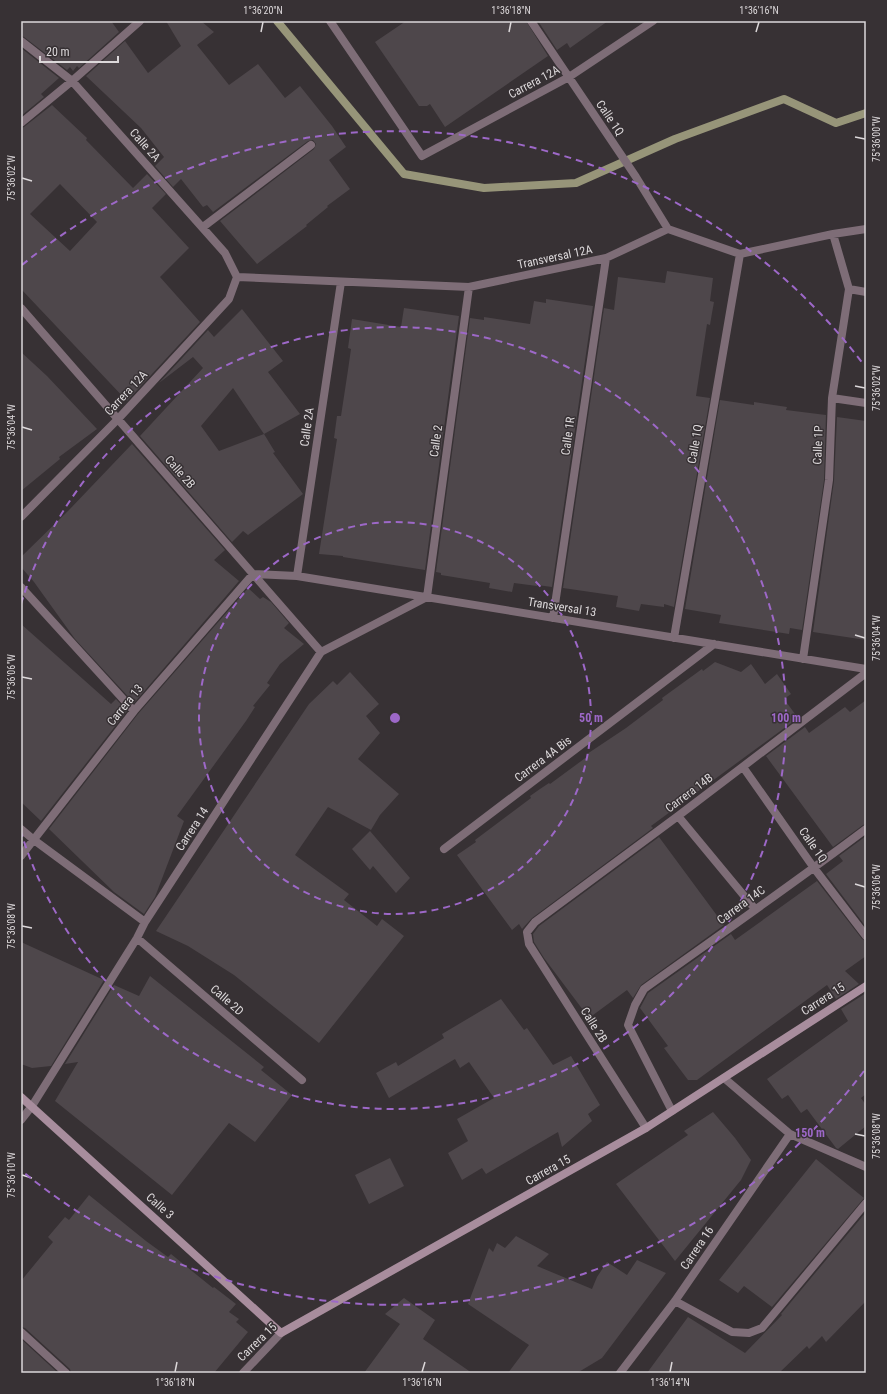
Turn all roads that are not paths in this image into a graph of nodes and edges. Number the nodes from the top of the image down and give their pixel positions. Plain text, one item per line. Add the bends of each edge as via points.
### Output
1 (140, 21) edge
2 (330, 21) edge
3 (531, 21) edge
4 (653, 21) edge
5 (21, 41) edge
6 (569, 77) junction
7 (72, 81) junction
8 (21, 123) edge
9 (311, 145) dead end
10 (203, 227) junction
11 (668, 229) junction
12 (866, 229) edge
13 (833, 234) junction
14 (740, 254) junction
15 (606, 258) junction
16 (238, 278) junction
17 (341, 282) junction
18 (469, 287) junction
19 (849, 290) junction
20 (866, 292) edge
21 (21, 308) edge
22 (832, 398) junction
23 (866, 404) edge
24 (118, 419) junction
25 (21, 517) edge
26 (254, 574) junction
27 (297, 576) junction
28 (21, 587) edge
29 (426, 597) junction
30 (553, 618) junction
31 (674, 638) junction
32 (714, 644) junction
33 (321, 652) junction
34 (803, 659) junction
35 (866, 669) edge
36 (866, 673) edge
37 (134, 711) junction
38 (743, 767) junction
39 (678, 816) junction
40 (21, 829) edge
41 (866, 829) edge
42 (34, 840) junction
43 (444, 849) dead end
44 (21, 856) edge
45 (814, 868) junction
46 (755, 909) junction
47 (145, 922) junction
48 (527, 932) joint
49 (866, 936) edge
50 (137, 938) junction
51 (866, 986) edge
52 (724, 1078) junction
53 (302, 1080) dead end
54 (21, 1097) edge
55 (32, 1106) junction
56 (672, 1111) junction
57 (21, 1120) edge
58 (646, 1128) junction
59 (790, 1134) junction
60 (866, 1167) edge
61 (866, 1203) edge
62 (676, 1301) junction
63 (21, 1332) edge
64 (282, 1333) junction
65 (66, 1373) edge
66 (243, 1373) edge
67 (620, 1373) edge

1 - 7 street
2 - 6 street, Carrera 12A via 422,156
3 - 6 street, Calle 1Q
4 - 6 street, Carrera 12A
5 - 7 street, Calle 2A
6 - 11 street, Calle 1Q
7 - 8 street
7 - 10 street, Calle 2A
9 - 10 street
10 - 16 street, Calle 2A via 225,253
11 - 14 street
11 - 15 street, Transversal 12A
12 - 13 street
13 - 14 street
13 - 19 street, Calle 1P
14 - 31 street, Calle 1Q
15 - 18 street, Transversal 12A
15 - 30 street, Calle 1R
16 - 17 street, Transversal 12A
16 - 24 street, Carrera 12A via 229,299
17 - 18 street, Transversal 12A
17 - 27 street, Calle 2A
18 - 29 street, Calle 2
19 - 20 street
19 - 22 street, Calle 1P
21 - 24 street, Calle 2B
22 - 23 street
22 - 34 street, Calle 1P via 829,480
24 - 25 street, Carrera 12A
24 - 26 street, Calle 2B
26 - 27 street, Transversal 13
26 - 33 street, Calle 2B
26 - 37 street, Carrera 13
27 - 29 street, Transversal 13
28 - 37 street
29 - 30 street, Transversal 13
29 - 33 street, Carrera 14
30 - 31 street, Transversal 13
31 - 32 street, Transversal 13
32 - 34 street, Transversal 13
32 - 43 street, Carrera 4A Bis
33 - 47 street, Carrera 14
34 - 35 street, Transversal 13
36 - 38 street, Carrera 14B
37 - 42 street, Carrera 13
38 - 39 street, Carrera 14B
38 - 45 street, Calle 1Q
39 - 46 street
39 - 48 street, Carrera 14B via 534,922
40 - 42 street
41 - 45 street, Carrera 14C
42 - 44 street, Carrera 13
42 - 47 street
45 - 46 street, Carrera 14C
45 - 49 street, Calle 1Q
46 - 56 street, Carrera 14C via 644,990 635,1005 628,1025
47 - 50 street, Carrera 14
48 - 58 street, Calle 2B via 529,944
50 - 53 street, Calle 2D
50 - 55 street, Carrera 14
51 - 52 main road, Carrera 15
52 - 56 main road, Carrera 15
52 - 59 street
54 - 55 main road, Calle 3
55 - 57 street, Carrera 14
55 - 64 main road, Calle 3
56 - 58 main road, Carrera 15
58 - 64 main road, Carrera 15
59 - 60 street
59 - 62 street, Carrera 16
61 - 62 street via 762,1328 749,1333 732,1332
62 - 67 street, Carrera 16
63 - 65 street
64 - 66 street, Carrera 15

